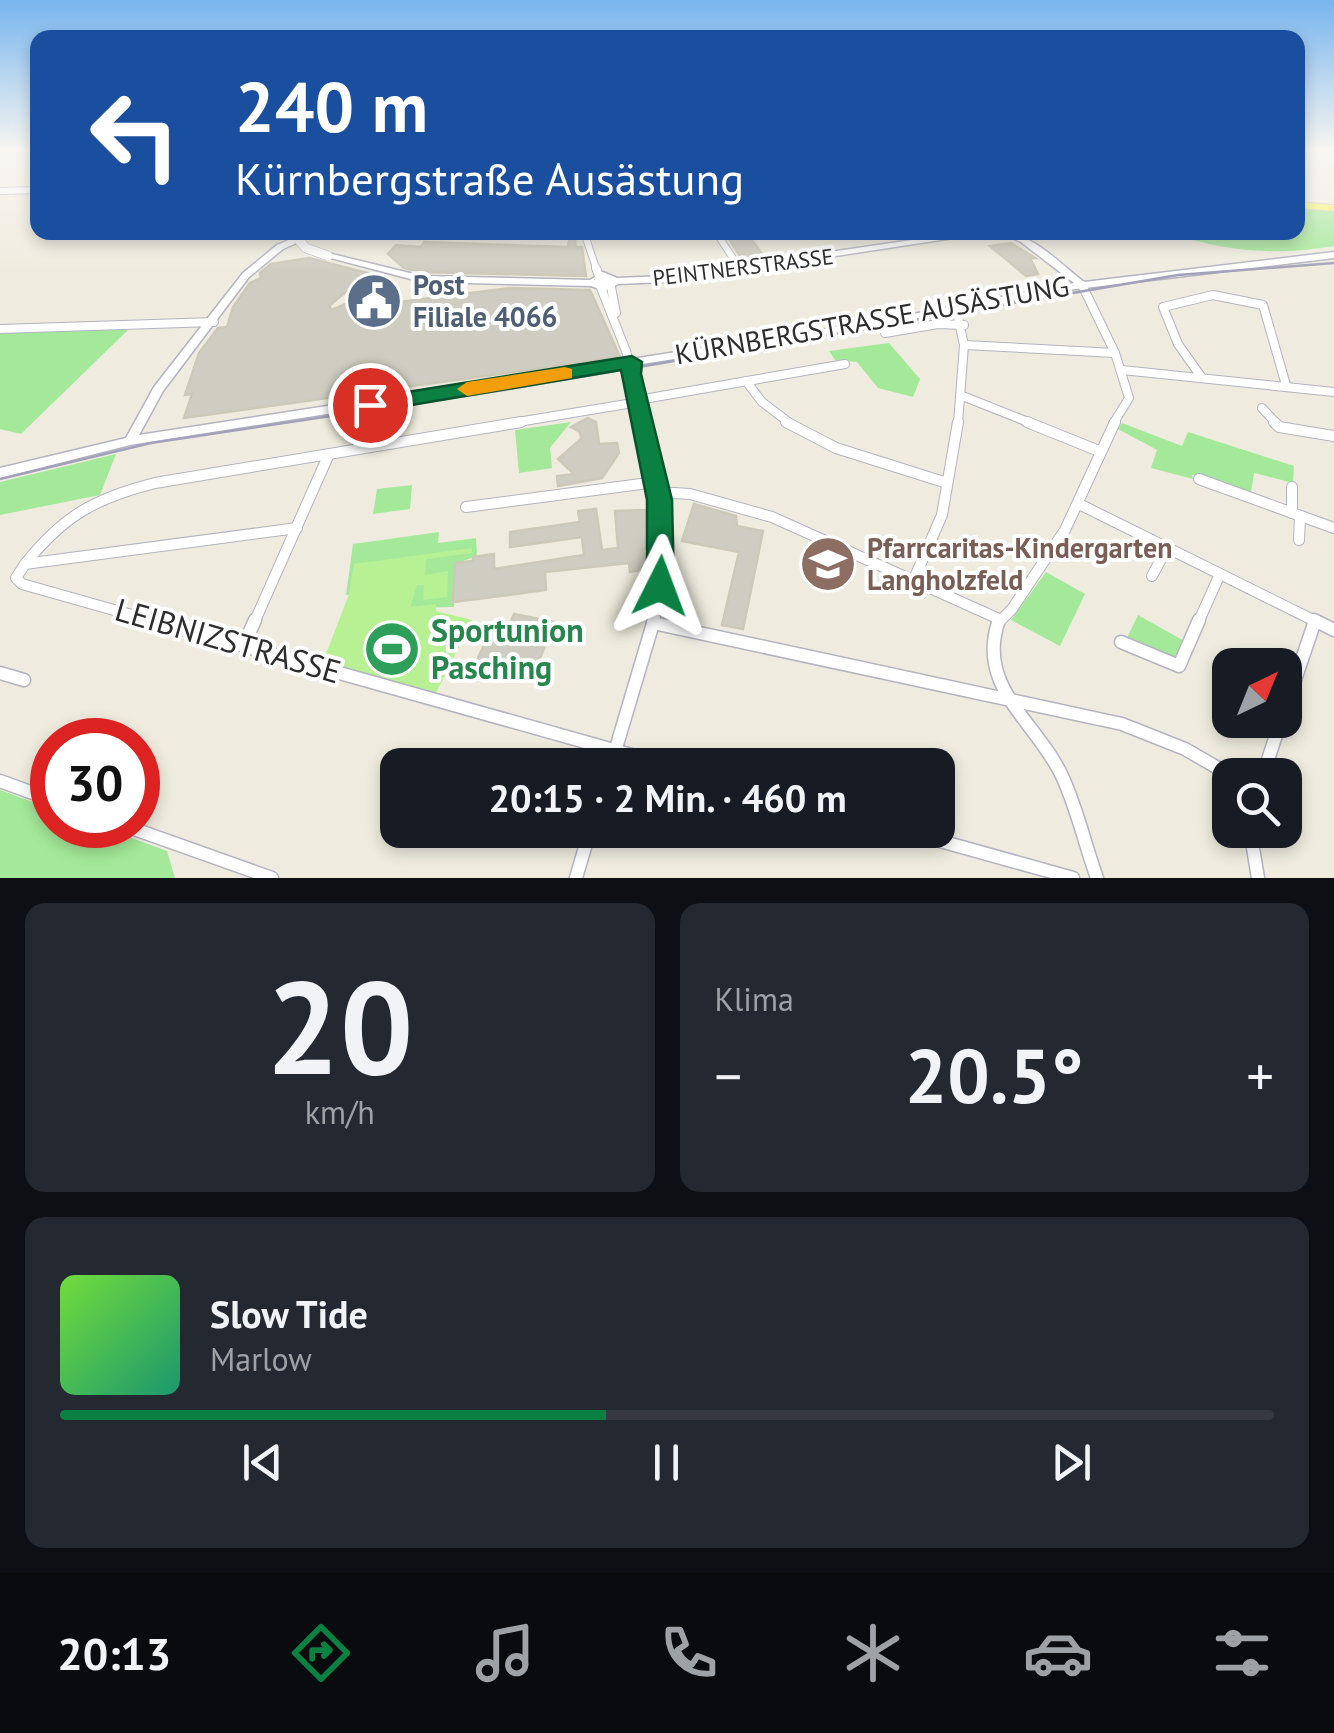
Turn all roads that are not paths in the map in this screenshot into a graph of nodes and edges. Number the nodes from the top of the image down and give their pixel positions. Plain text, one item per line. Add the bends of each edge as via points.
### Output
1 (1305, 204) edge
2 (1334, 206) edge
3 (295, 240) edge
4 (305, 240) edge
5 (587, 240) edge
6 (721, 240) edge
7 (935, 240) edge
8 (1024, 240) edge
9 (1332, 257) edge
10 (740, 269) junction
11 (604, 283) junction
12 (1082, 285) junction
13 (956, 308) junction
14 (920, 315) junction
15 (214, 322) junction
16 (964, 325) junction
17 (0, 328) edge
18 (885, 333) dead end
19 (964, 345) junction
20 (1116, 353) junction
21 (632, 362) junction
22 (845, 364) dead end
23 (1122, 370) junction
24 (1234, 376) joint
25 (1202, 378) junction
26 (746, 381) junction
27 (1286, 384) junction
28 (1334, 392) edge
29 (960, 395) junction
30 (638, 401) junction
31 (1262, 408) dead end
32 (1334, 436) edge
33 (130, 441) junction
34 (1099, 451) junction
35 (329, 454) junction
36 (0, 474) edge
37 (1199, 479) dead end
38 (947, 483) junction
39 (657, 487) junction
40 (1292, 487) dead end
41 (1080, 504) junction
42 (466, 507) dead end
43 (1296, 514) junction
44 (297, 528) junction
45 (1334, 528) edge
46 (1299, 540) dead end
47 (1166, 548) junction
48 (24, 564) junction
49 (1220, 574) junction
50 (1152, 576) dead end
51 (16, 578) joint
52 (914, 579) junction
53 (998, 619) junction
54 (1315, 621) junction
55 (653, 623) junction
56 (1334, 630) edge
57 (1121, 642) dead end
58 (244, 646) junction
59 (1302, 659) edge
60 (0, 673) edge
61 (24, 680) dead end
62 (1008, 699) junction
63 (609, 748) edge
64 (617, 748) edge
65 (1212, 766) edge
66 (0, 781) edge
67 (30, 792) edge
68 (160, 839) edge
69 (955, 845) edge
70 (585, 848) edge
71 (1253, 848) edge
72 (263, 877) edge
73 (576, 878) edge
74 (1073, 878) edge
75 (1097, 878) edge
76 (1258, 878) edge

1 - 2 main road
3 - 15 street via 240,283
4 - 11 street, PEINTNERSTRASSE, bridge via 314,252 441,280
5 - 11 street
6 - 10 street
7 - 10 street, PEINTNERSTRASSE
8 - 12 street
9 - 12 street, KÜRNBERGSTRASSE AUSÄSTUNG
10 - 11 street, PEINTNERSTRASSE
11 - 21 street
12 - 13 street, KÜRNBERGSTRASSE AUSÄSTUNG
12 - 20 street
13 - 14 street, KÜRNBERGSTRASSE AUSÄSTUNG
13 - 16 street
14 - 16 street via 950,315
14 - 21 street, KÜRNBERGSTRASSE AUSÄSTUNG
15 - 17 street
15 - 33 street via 150,402
16 - 18 street
16 - 19 street
19 - 20 street
19 - 29 street
20 - 23 street
21 - 30 street
21 - 33 street, KÜRNBERGSTRASSE AUSÄSTUNG
22 - 26 street
23 - 25 street
23 - 34 street via 1129,398
24 - 25 street
24 - 27 street
25 - 27 street via 1162,307 1219,296 1263,305
26 - 30 street
26 - 38 street via 760,403 798,428 848,452
27 - 28 street
29 - 34 street
29 - 38 street
30 - 35 street
30 - 39 street
31 - 32 street via 1279,427
33 - 36 street, KÜRNBERGSTRASSE AUSÄSTUNG
34 - 41 street
35 - 44 street
35 - 48 street via 103,496 44,540
37 - 43 street
38 - 52 street via 942,517
39 - 42 street
39 - 52 street via 747,510
39 - 55 street via 663,556
40 - 43 street
41 - 47 street
41 - 53 street via 1042,568
43 - 45 street
43 - 46 street
44 - 48 street
44 - 58 street
47 - 49 street
47 - 50 street
48 - 51 street
49 - 54 street
49 - 57 street via 1179,666
51 - 58 street, LEIBNIZSTRASSE
52 - 53 street
53 - 62 street via 994,678
54 - 56 street
54 - 59 street
55 - 62 street
55 - 64 street
58 - 63 street, LEIBNIZSTRASSE
60 - 61 street
62 - 65 street via 1150,734
62 - 75 street via 1064,780
66 - 67 street
68 - 72 street
69 - 74 street
70 - 73 street
71 - 76 street

